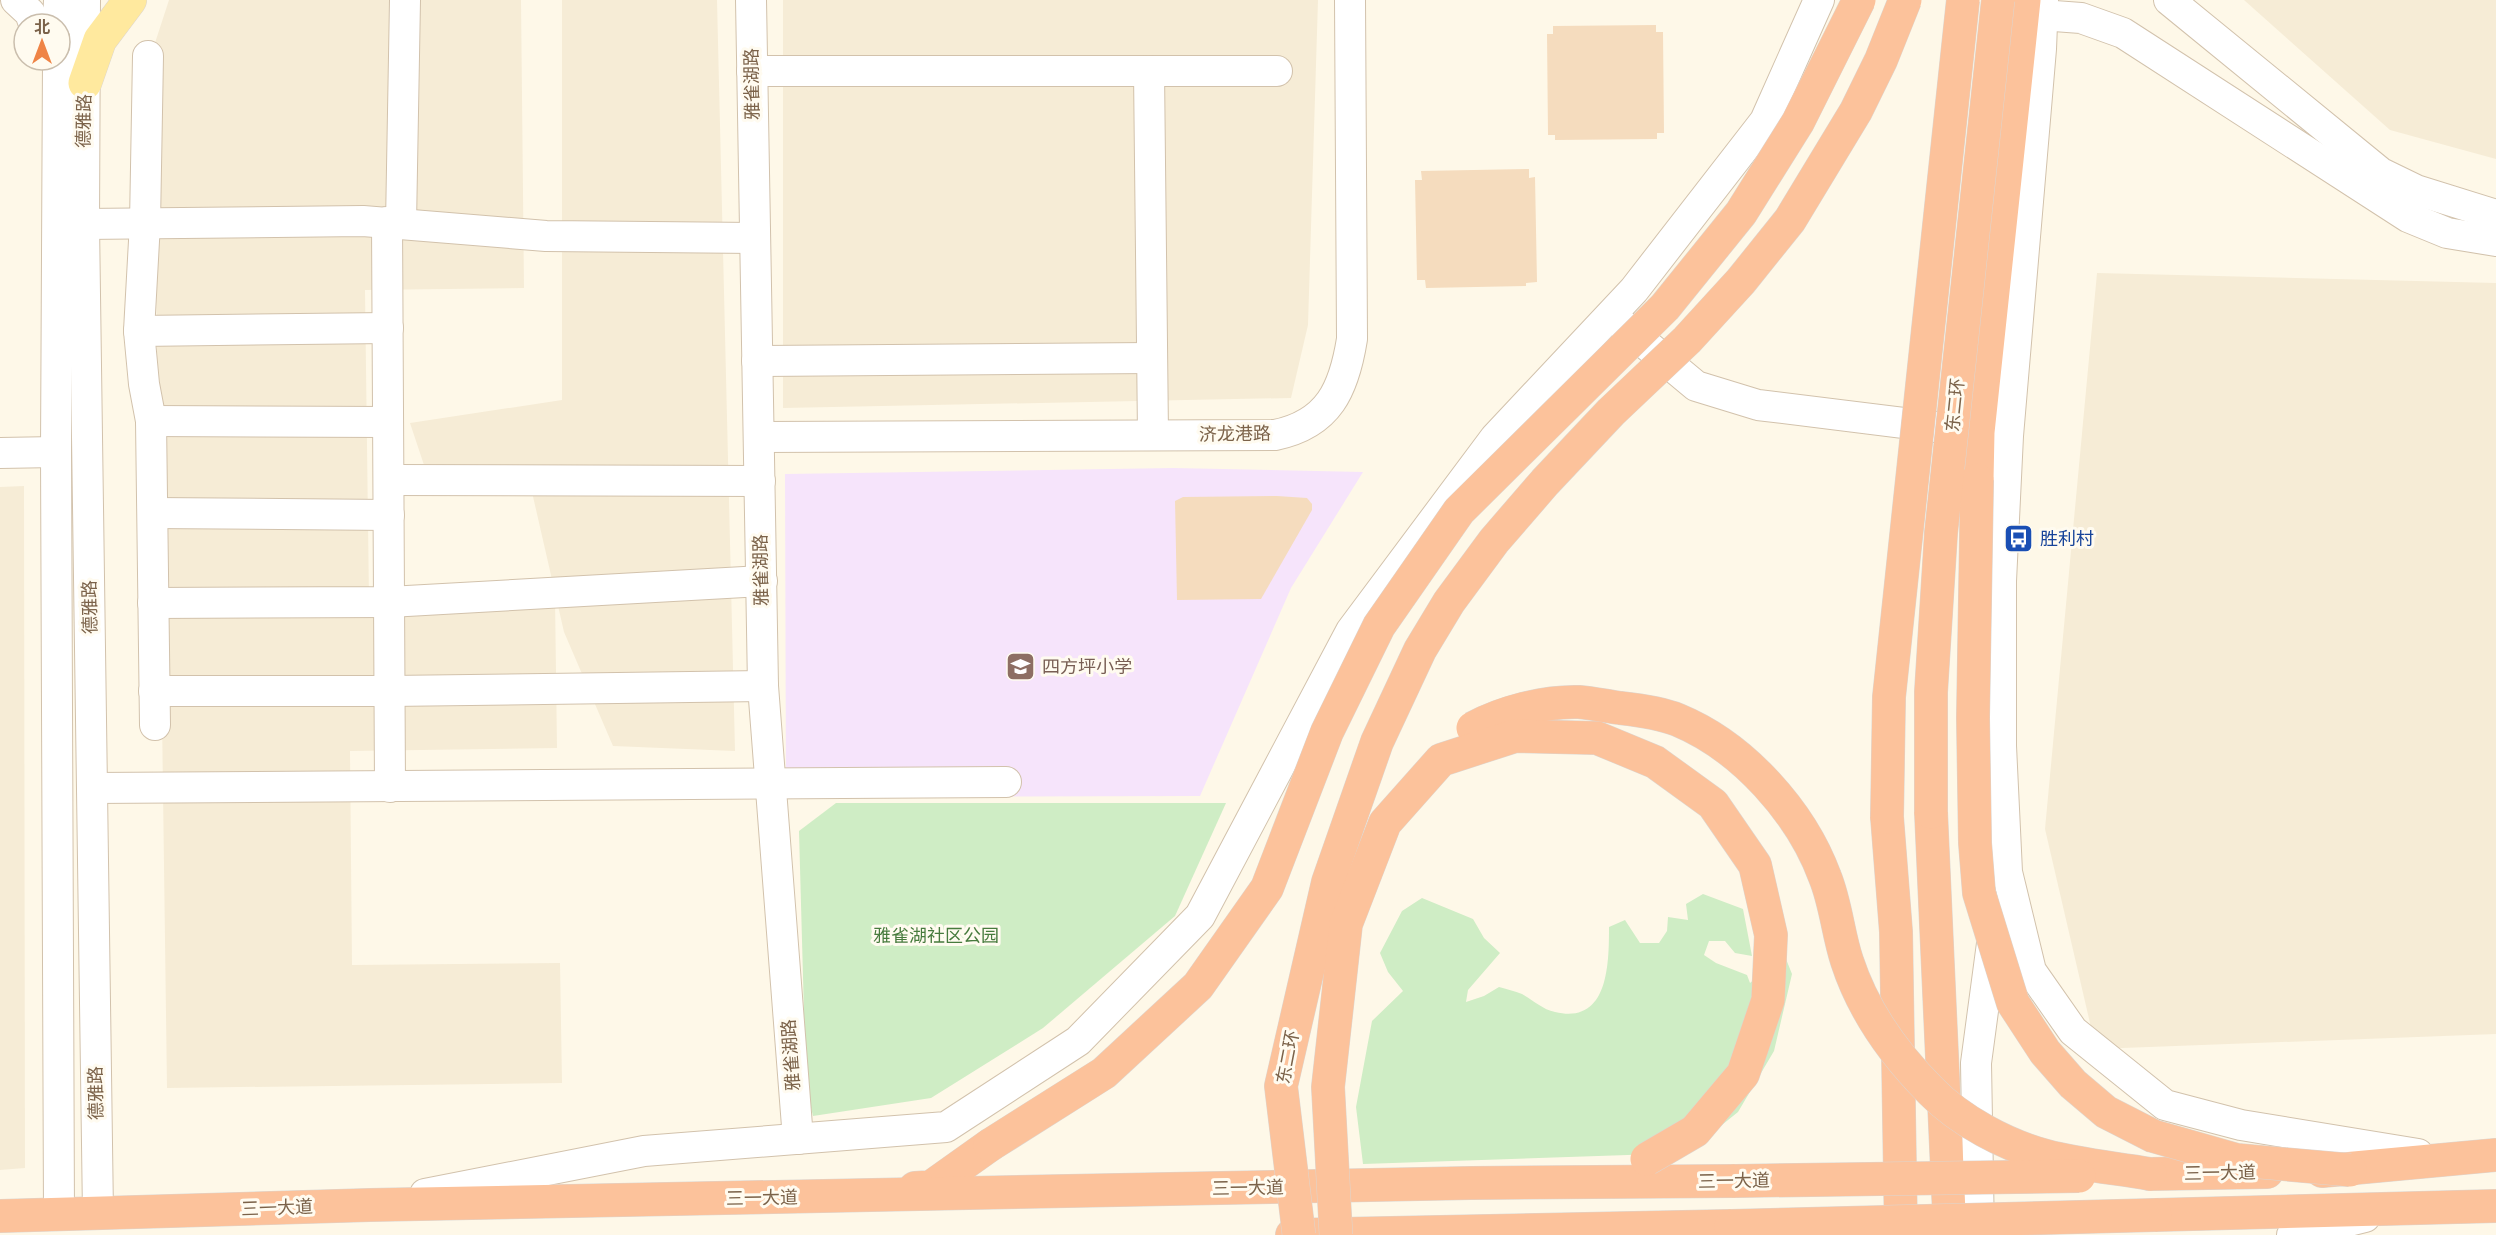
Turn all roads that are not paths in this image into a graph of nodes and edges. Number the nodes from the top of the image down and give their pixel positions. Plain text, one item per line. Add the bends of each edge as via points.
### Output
1 (16, 0) edge
2 (85, 0) edge
3 (130, 0) edge
4 (405, 0) edge
5 (750, 0) edge
6 (1350, 0) edge
7 (1819, 0) edge
8 (1859, 0) edge
9 (1905, 0) edge
10 (1963, 0) edge
11 (1998, 0) edge
12 (2169, 0) edge
13 (2036, 5) edge
14 (29, 12) edge
15 (148, 56) dead end
16 (752, 71) junction
17 (1149, 71) junction
18 (1276, 71) dead end
19 (56, 72) edge
20 (63, 72) edge
21 (71, 91) junction
22 (2496, 215) edge
23 (145, 223) junction
24 (394, 223) junction
25 (84, 224) junction
26 (755, 238) junction
27 (2496, 241) edge
28 (1611, 315) junction
29 (388, 328) junction
30 (139, 331) junction
31 (1152, 358) junction
32 (757, 361) junction
33 (151, 420) junction
34 (388, 422) junction
35 (1993, 434) junction
36 (1153, 435) junction
37 (759, 437) junction
38 (56, 452) junction
39 (0, 453) edge
40 (389, 480) junction
41 (760, 481) junction
42 (153, 513) junction
43 (389, 515) junction
44 (762, 581) junction
45 (389, 602) junction
46 (153, 603) junction
47 (764, 686) junction
48 (154, 691) junction
49 (390, 691) junction
50 (155, 725) dead end
51 (1006, 782) dead end
52 (771, 783) junction
53 (390, 787) junction
54 (92, 788) junction
55 (2007, 872) junction
56 (1328, 882) junction
57 (798, 1138) junction
58 (2496, 1155) edge
59 (2457, 1156) junction
60 (2350, 1170) junction
61 (2150, 1174) junction
62 (1471, 1183) junction
63 (695, 1200) junction
64 (370, 1205) junction
65 (2496, 1206) edge
66 (2406, 1207) junction
67 (2245, 1212) junction
68 (59, 1214) junction
69 (98, 1214) junction
70 (0, 1216) edge
71 (1731, 1226) junction
72 (1292, 1235) edge
73 (1299, 1235) edge
74 (1336, 1235) edge
75 (1680, 1235) edge
76 (1902, 1235) edge
77 (1950, 1235) edge
78 (1979, 1235) edge
79 (2189, 1235) edge
80 (2292, 1235) edge

1 - 14 street
2 - 21 street, 德雅路
3 - 21 main road via 100,40
4 - 24 street
5 - 16 street, 雅雀湖路
6 - 36 street, 济龙港路 via 1352,339 1347,370 1336,397 1307,424 1275,435
7 - 28 street via 1765,122
8 - 63 highway, bridge via 1798,122 1741,213 1665,307 1459,511 1379,626 1327,732 1267,888 1198,986 1104,1073 931,1187
9 - 56 highway, bridge via 1857,111 1790,220 1687,340 1545,482 1449,603 1420,650 1377,742
10 - 76 highway, bridge via 1889,697 1887,817 1896,932
11 - 77 highway, 东二环, bridge via 1941,533 1930,692 1930,812
12 - 22 street via 2381,173 2415,190
13 - 27 street via 2123,33 2408,217 2447,232
13 - 35 highway
15 - 23 street
16 - 17 street
16 - 26 street, 雅雀湖路
17 - 18 street
17 - 31 street
19 - 21 street
20 - 21 street, 德雅路
21 - 25 street, 德雅路
21 - 38 street, 德雅路
23 - 24 street
23 - 25 street
23 - 30 street
24 - 26 street via 546,236
24 - 29 street
25 - 54 street, 德雅路
26 - 32 street, 雅雀湖路
28 - 35 street via 1696,386 1758,405
28 - 57 street via 1495,438 1351,631 1200,916 1078,1041 945,1126
29 - 30 street
29 - 34 street
30 - 33 street
31 - 32 street
31 - 36 street
32 - 37 street, 雅雀湖路
33 - 34 street
33 - 42 street
34 - 40 street
35 - 55 street via 2001,581 2001,746
35 - 60 highway, bridge via 1977,480 1975,843 1979,893 2013,1003 2045,1052 2073,1084 2106,1112 2154,1136 2237,1160
36 - 37 street, 济龙港路
37 - 41 street, 雅雀湖路
38 - 39 street
38 - 68 street, 德雅路
40 - 41 street
40 - 43 street
41 - 44 street, 雅雀湖路
42 - 43 street
42 - 46 street
43 - 45 street
44 - 45 street
44 - 47 street, 雅雀湖路
45 - 46 street
45 - 49 street
46 - 48 street
47 - 49 street
47 - 52 street, 雅雀湖路
48 - 49 street
48 - 50 street
49 - 53 street
51 - 52 street
52 - 53 street
52 - 57 street, 雅雀湖路
53 - 54 street
54 - 69 street, 德雅路
55 - 59 street via 2031,971 2073,1031 2165,1105 2241,1125 2399,1153
55 - 78 street via 1998,900 1976,1063
56 - 61 highway, bridge via 1390,783 1427,753 1485,722 1535,707 1578,702 1677,720 1710,738 1784,803 1808,838 1826,878 1847,962 1864,998 1908,1067 1933,1093 2000,1138 2046,1156
56 - 73 highway, 东二环, bridge via 1281,1086
57 - 64 street via 644,1151
58 - 59 highway, 三一大道
59 - 60 highway, 三一大道
60 - 61 highway, 三一大道, bridge
61 - 62 highway, 三一大道, bridge
62 - 63 highway, 三一大道
62 - 74 highway, bridge via 1647,1159 1695,1131 1743,1074 1768,1000 1771,935 1755,865 1713,804 1655,762 1597,738 1515,736 1441,760 1385,823 1346,924 1328,1087
63 - 64 highway, 三一大道
64 - 69 highway, 三一大道
65 - 66 highway
66 - 67 highway
66 - 80 street
67 - 71 highway, bridge
67 - 79 highway
68 - 69 highway, 三一大道
68 - 70 highway, 三一大道
71 - 72 highway
71 - 75 highway

